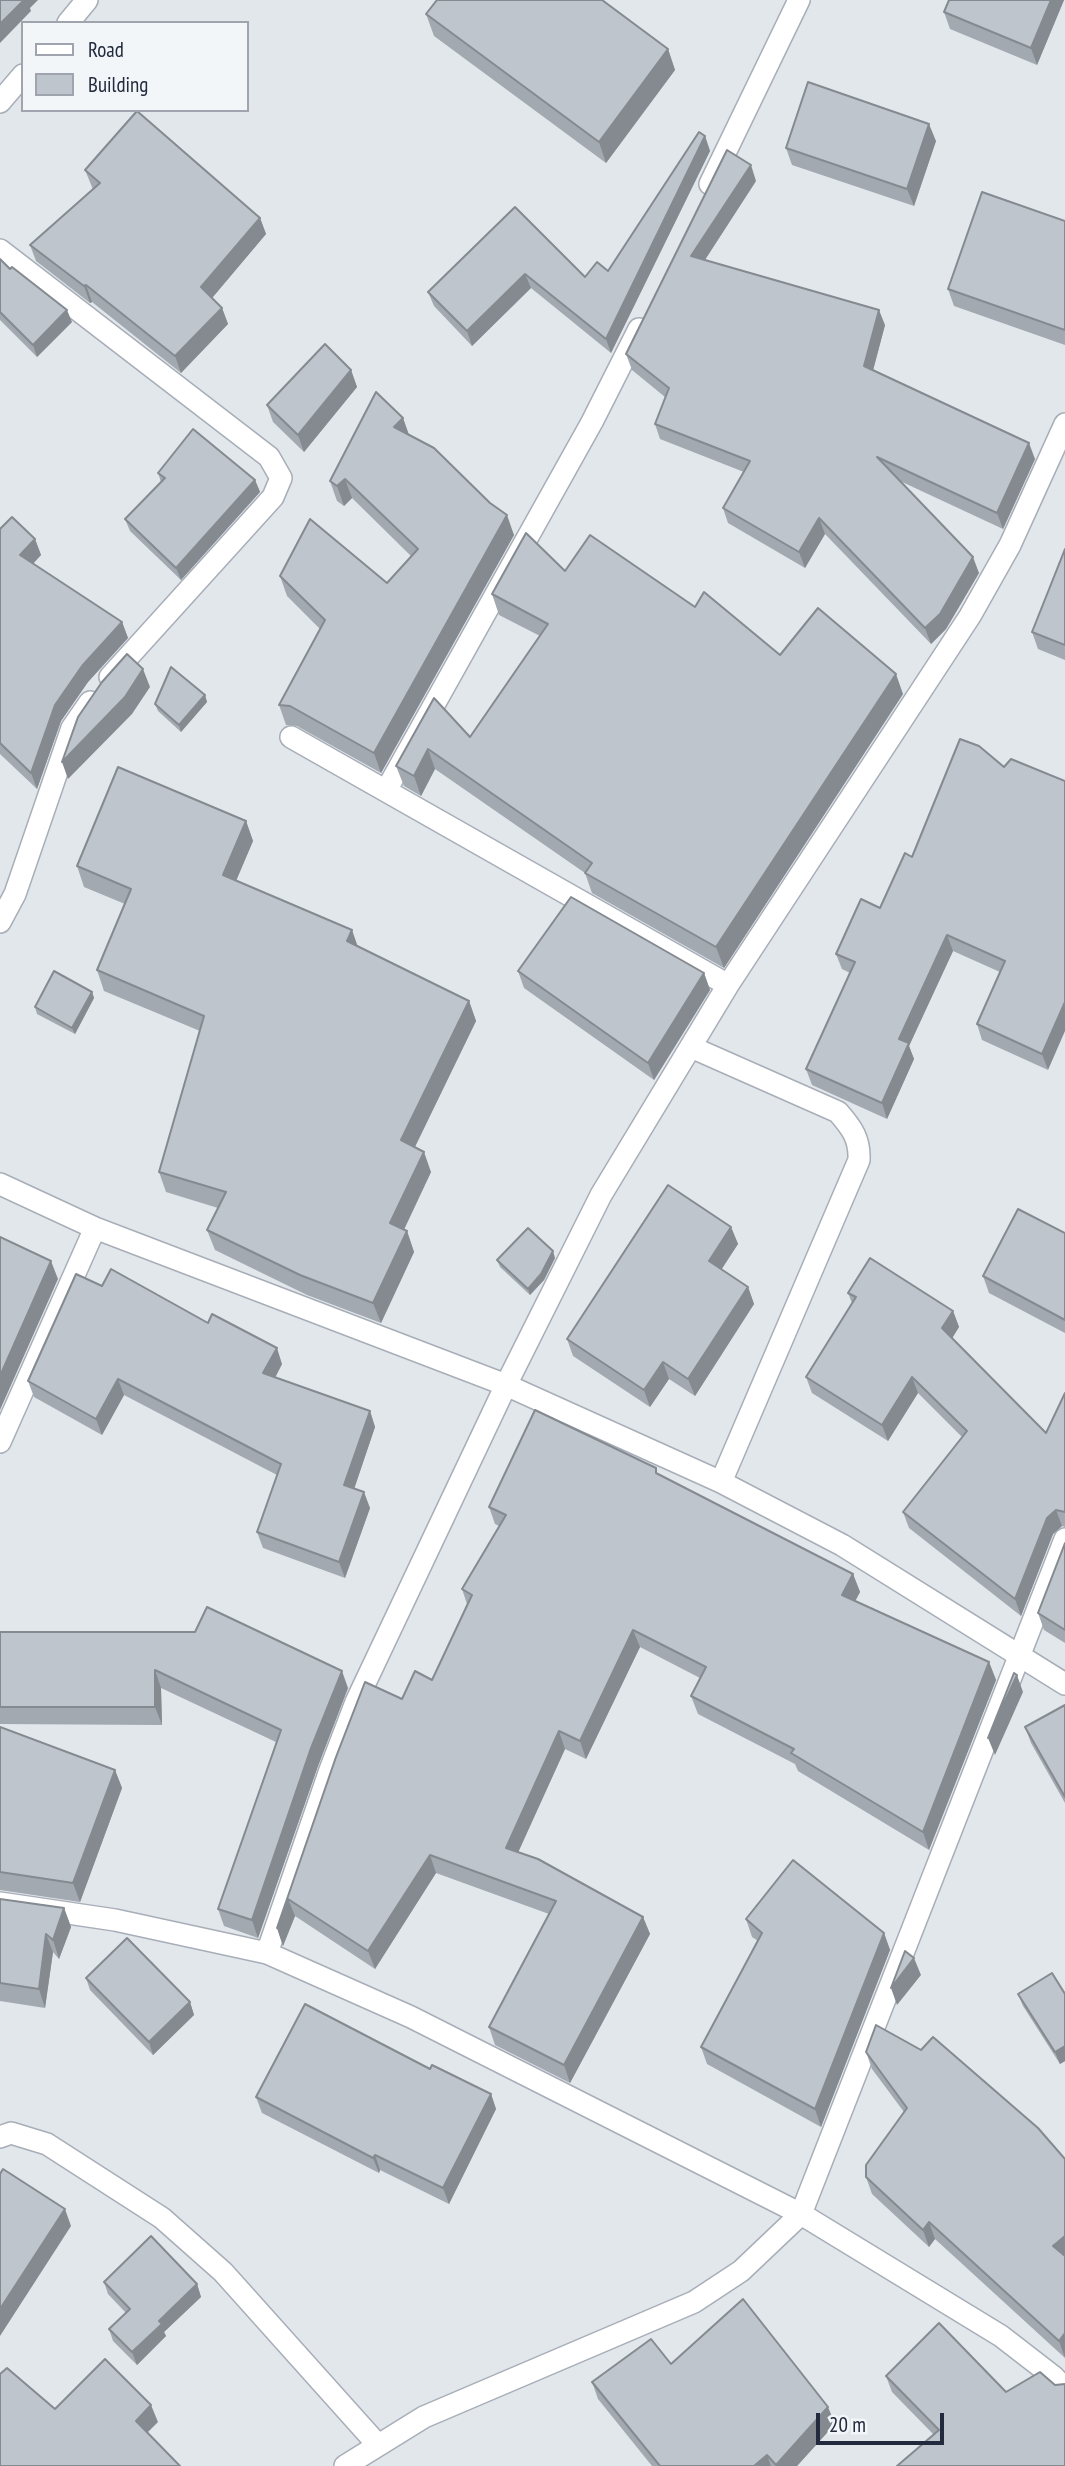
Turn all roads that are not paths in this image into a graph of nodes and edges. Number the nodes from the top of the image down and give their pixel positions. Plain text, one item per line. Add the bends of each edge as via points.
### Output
1 (87, 0) edge
2 (799, 0) edge
3 (70, 21) edge
4 (21, 77) edge
5 (0, 102) edge
6 (699, 206) edge
7 (0, 250) edge
8 (646, 316) edge
9 (1065, 424) edge
10 (291, 737) edge
11 (387, 789) junction
12 (0, 922) edge
13 (728, 985) junction
14 (691, 1047) junction
15 (0, 1184) edge
16 (95, 1228) junction
17 (506, 1385) junction
18 (0, 1442) edge
19 (721, 1482) junction
20 (1065, 1539) edge
21 (1020, 1656) junction
22 (1065, 1684) edge
23 (0, 1903) edge
24 (267, 1953) junction
25 (0, 2137) edge
26 (801, 2214) junction
27 (1065, 2389) edge
28 (378, 2445) junction
29 (345, 2466) edge

1 - 3 street
2 - 6 street
4 - 5 street
7 - 12 street via 270,457 281,478 273,497 97,691 72,728 15,894
8 - 11 street via 592,422
9 - 13 street via 1010,545 970,615
10 - 11 street
11 - 13 street
13 - 14 street
14 - 17 street via 601,1195
14 - 19 street via 838,1112 860,1144 859,1160
15 - 16 street
16 - 17 street
16 - 18 street
17 - 19 street
17 - 24 street via 356,1702
19 - 21 street via 842,1545
20 - 21 street
21 - 22 street
21 - 26 street
23 - 24 street via 115,1920
24 - 26 street via 411,2017
25 - 28 street via 11,2133 47,2144 162,2218 223,2272
26 - 27 street via 1001,2336
26 - 28 street via 741,2271 694,2302 425,2417
28 - 29 street

